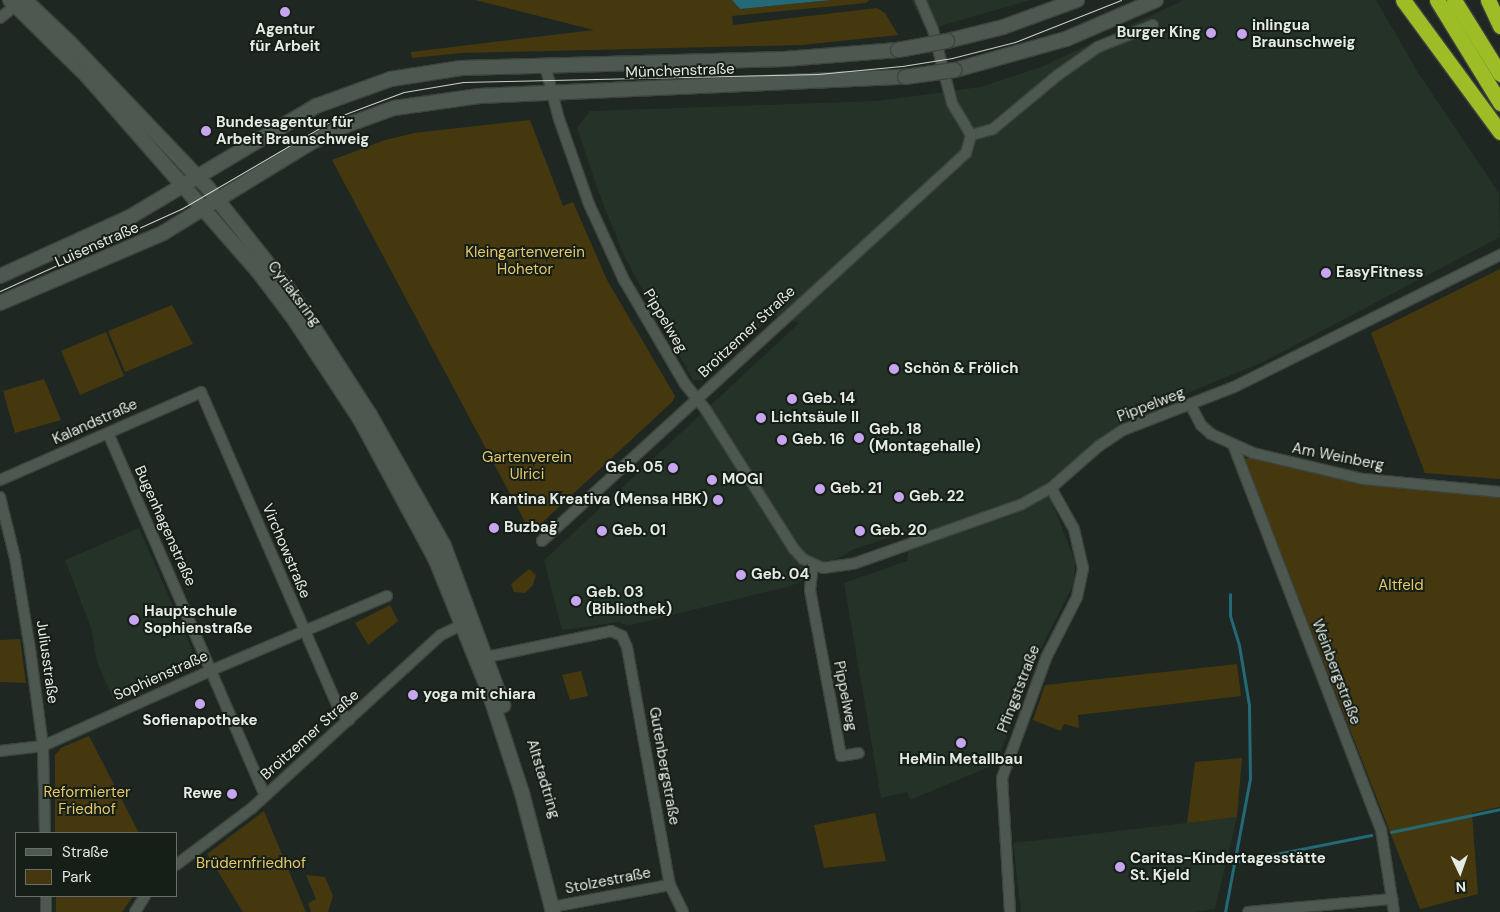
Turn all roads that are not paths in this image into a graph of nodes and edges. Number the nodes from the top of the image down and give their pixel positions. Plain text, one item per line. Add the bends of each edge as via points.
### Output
1 (920, 0) edge
2 (1077, 0) edge
3 (1156, 0) edge
4 (1403, 0) edge
5 (1437, 0) edge
6 (1454, 0) edge
7 (1488, 0) edge
8 (17, 2) edge
9 (0, 18) edge
10 (1153, 25) dead end
11 (1500, 26) edge
12 (545, 65) junction
13 (1500, 74) edge
14 (551, 92) junction
15 (1500, 103) edge
16 (1500, 132) edge
17 (971, 140) junction
18 (198, 177) junction
19 (182, 187) junction
20 (218, 200) junction
21 (203, 209) junction
22 (1500, 254) edge
23 (0, 276) edge
24 (0, 303) edge
25 (201, 392) joint
26 (698, 398) junction
27 (1191, 406) junction
28 (108, 433) junction
29 (1234, 446) junction
30 (0, 480) edge
31 (1051, 488) junction
32 (1500, 492) edge
33 (0, 497) edge
34 (4, 534) edge
35 (542, 541) dead end
36 (813, 565) junction
37 (387, 596) dead end
38 (468, 622) junction
39 (304, 630) junction
40 (481, 658) junction
41 (212, 670) junction
42 (349, 720) junction
43 (44, 746) junction
44 (0, 751) edge
45 (859, 753) dead end
46 (265, 796) junction
47 (45, 832) edge
48 (178, 863) edge
49 (670, 885) junction
50 (46, 897) edge
51 (144, 897) edge
52 (1392, 899) junction
53 (557, 909) edge
54 (46, 912) edge
55 (135, 912) edge
56 (683, 912) edge
57 (1010, 912) edge
58 (1248, 912) edge
59 (1394, 912) edge

1 - 17 street via 932,30 952,103
2 - 12 main road, Münchenstraße, bridge via 1003,27 898,50 785,58
3 - 14 main road, Münchenstraße, bridge via 1066,39 955,70 905,77
4 - 16 highway
5 - 15 highway
6 - 13 highway
7 - 11 highway
8 - 9 street
8 - 18 main road, Cyriaksring via 70,42
8 - 19 main road, Cyriaksring via 87,76
10 - 17 street via 1098,47 993,129
12 - 14 street, Pippelweg
12 - 18 main road, Münchenstraße via 431,72 367,86 305,112
14 - 20 main road, Münchenstraße via 426,102 366,116 308,144
14 - 26 street, Pippelweg via 588,204 616,265 685,384
17 - 26 street, Broitzemer Straße via 966,153
18 - 19 main road, Luisenstraße
18 - 20 main road, Cyriaksring
19 - 21 main road, Cyriaksring
19 - 23 main road, Luisenstraße via 76,244
20 - 21 main road, Luisenstraße
20 - 38 main road, Cyriaksring via 292,294 345,374 439,538
21 - 24 main road, Luisenstraße via 123,252
21 - 38 main road, Cyriaksring via 257,270 292,316 360,419
22 - 27 street, Pippelweg
25 - 28 street, Kalandstraße
25 - 39 street, Virchowstraße
26 - 35 street, Broitzemer Straße
26 - 36 street, Pippelweg via 794,549
27 - 29 street, Am Weinberg via 1201,425
27 - 31 street, Pippelweg via 1123,430 1099,446
28 - 30 street, Kalandstraße
28 - 41 street, Bugenhagenstraße
29 - 32 street, Am Weinberg via 1309,468 1363,479
29 - 52 street, Weinbergstraße via 1381,829
31 - 36 street, Pippelweg via 998,513 853,564 831,568
31 - 57 street, Pfingststraße via 1074,529 1083,568 1077,597 1047,656 1002,778
33 - 34 street, Juliusstraße
34 - 43 street, Juliusstraße via 26,615
36 - 45 street, Pippelweg via 810,590 841,756
37 - 39 street, Sophienstraße
38 - 40 main road, Cyriaksring
38 - 42 street, Broitzemer Straße via 441,635
39 - 41 street, Sophienstraße
39 - 42 street, Virchowstraße via 339,708
40 - 49 street, Gutenbergstraße via 610,631 622,636 627,647
40 - 53 main road, Altstadtring via 528,781
41 - 43 street, Sophienstraße
41 - 46 street, Bugenhagenstraße
42 - 46 street, Broitzemer Straße
43 - 44 street, Sophienstraße
43 - 47 street, Juliusstraße
46 - 48 street, Broitzemer Straße
49 - 53 street, Stolzestraße
49 - 56 street, Gutenbergstraße
50 - 54 street
51 - 55 street
52 - 58 street
52 - 59 street, Weinbergstraße

